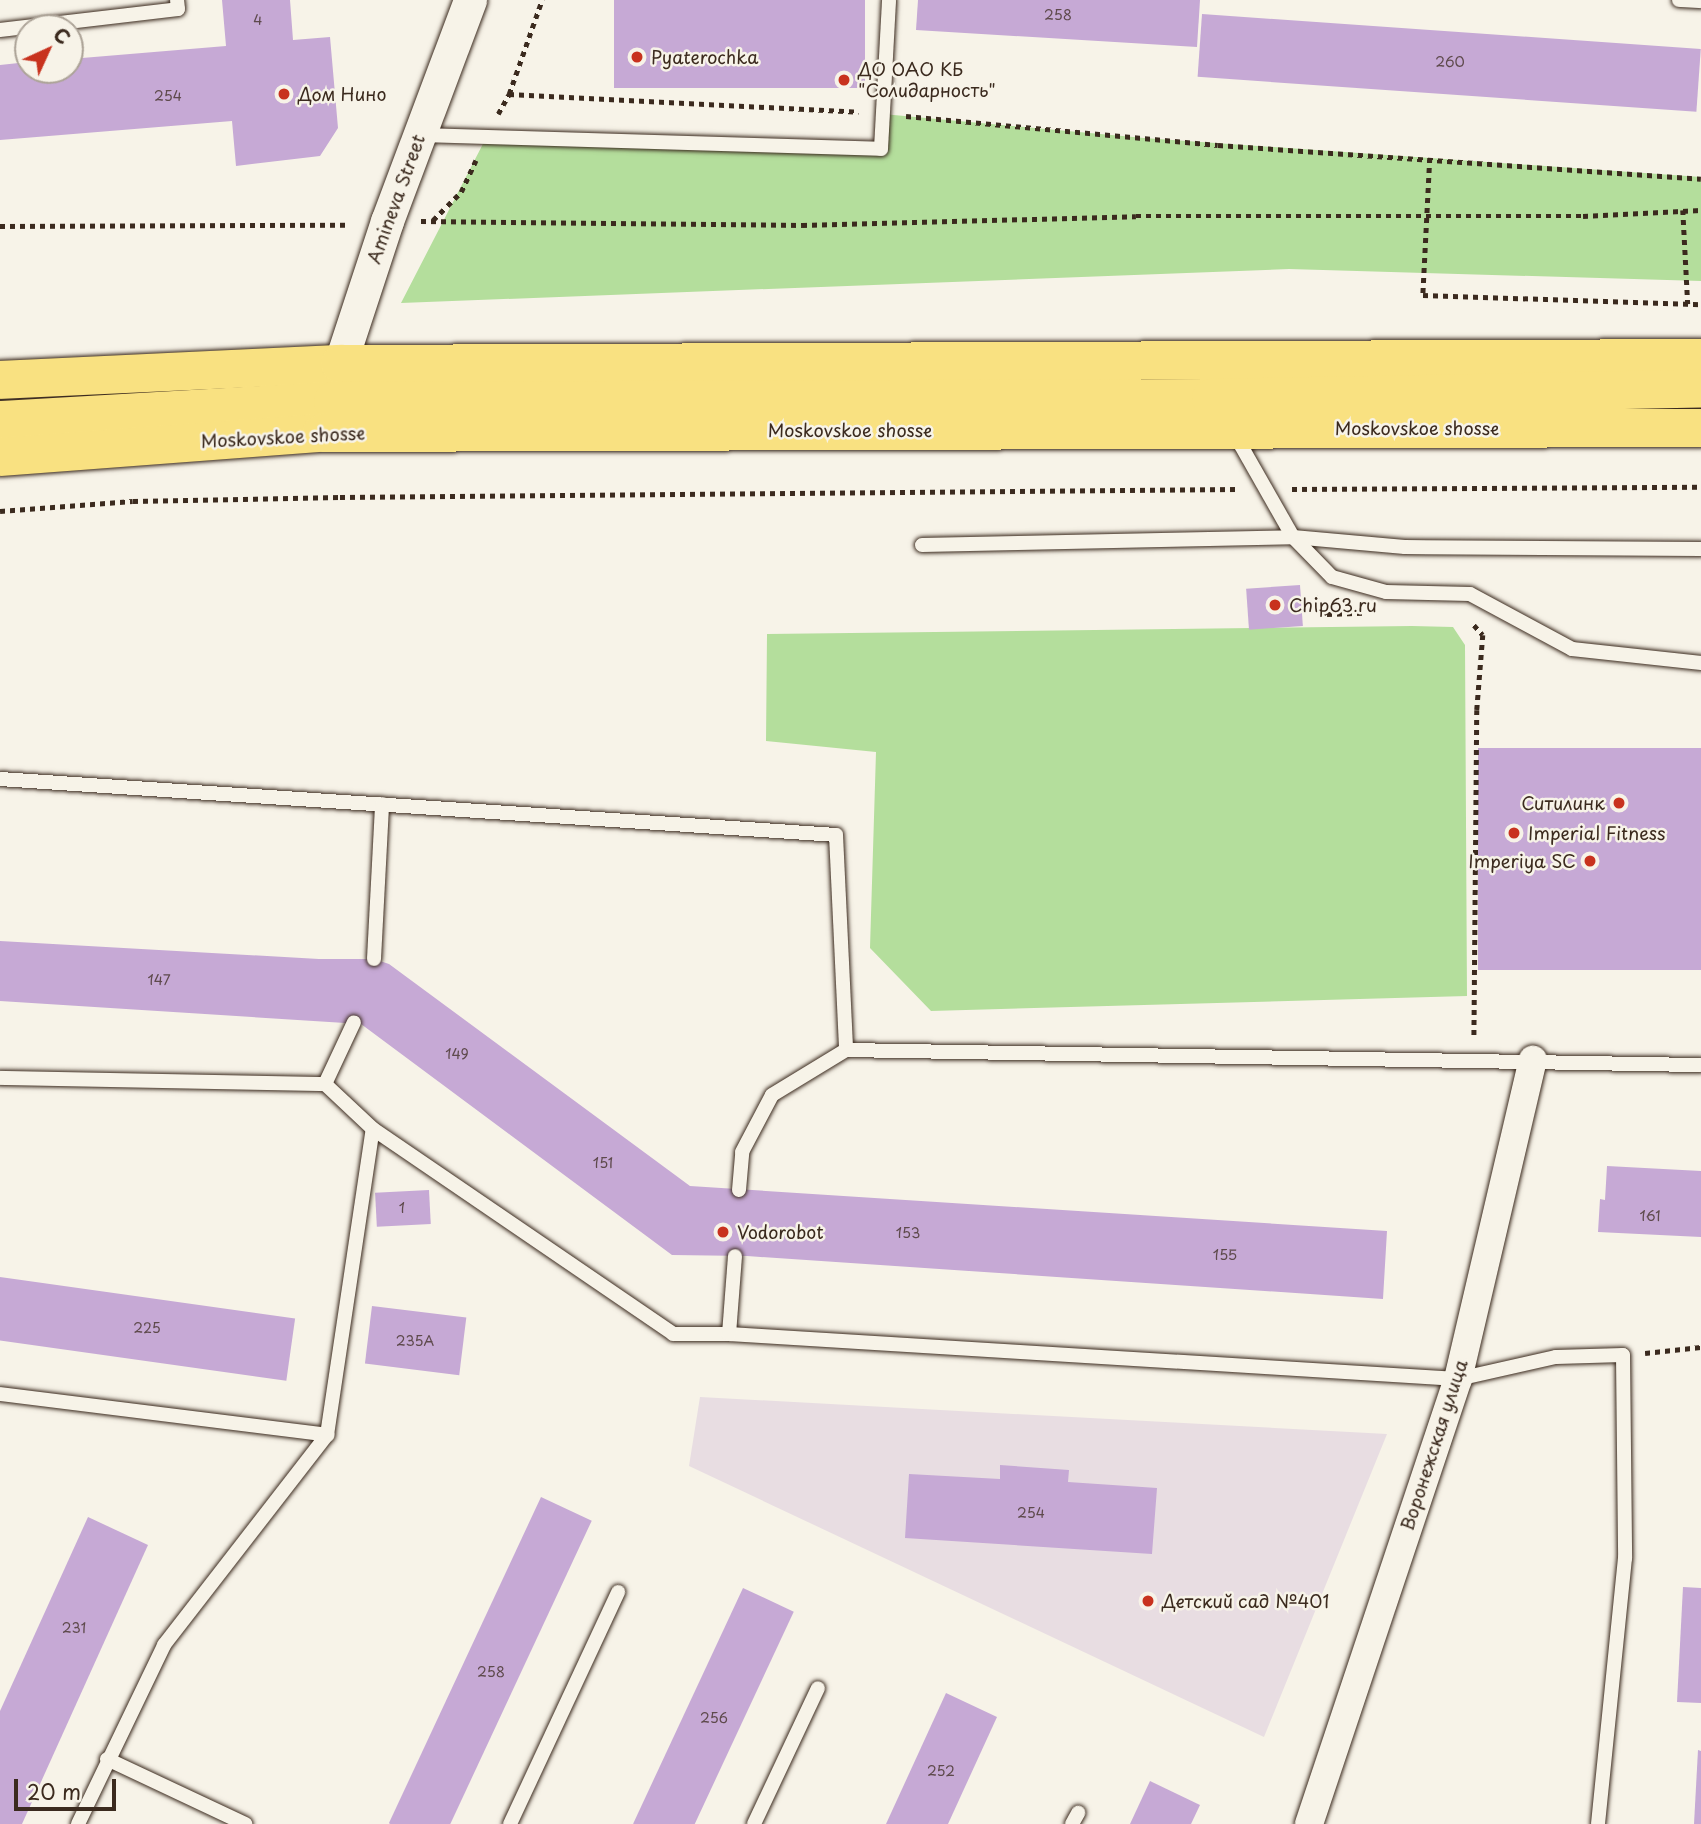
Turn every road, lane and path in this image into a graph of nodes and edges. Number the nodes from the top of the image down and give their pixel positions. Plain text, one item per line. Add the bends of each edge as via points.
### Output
1 (177, 0) edge
2 (470, 0) edge
3 (889, 0) edge
4 (1679, 0) edge
5 (1701, 1) edge
6 (0, 30) edge
7 (509, 94) dead end
8 (883, 114) junction
9 (419, 135) junction
10 (1430, 158) junction
11 (1701, 180) edge
12 (1701, 209) edge
13 (1683, 210) junction
14 (1427, 218) junction
15 (387, 221) junction
16 (432, 221) dead end
17 (0, 226) edge
18 (1701, 303) edge
19 (1688, 304) junction
20 (1701, 358) edge
21 (0, 380) edge
22 (336, 383) junction
23 (1701, 389) edge
24 (1221, 413) junction
25 (0, 420) edge
26 (1701, 428) edge
27 (0, 457) edge
28 (1701, 487) edge
29 (1268, 489) junction
30 (0, 511) edge
31 (1293, 537) junction
32 (922, 545) dead end
33 (1701, 549) edge
34 (1312, 592) dead end
35 (1367, 613) dead end
36 (1468, 619) dead end
37 (1701, 663) edge
38 (0, 779) edge
39 (382, 804) junction
40 (374, 959) dead end
41 (354, 1022) dead end
42 (846, 1050) junction
43 (1474, 1059) junction
44 (1533, 1060) junction
45 (1701, 1065) edge
46 (0, 1078) edge
47 (325, 1084) junction
48 (373, 1129) junction
49 (739, 1190) dead end
50 (735, 1256) dead end
51 (729, 1334) junction
52 (1701, 1347) edge
53 (1623, 1355) junction
54 (1458, 1379) junction
55 (0, 1394) edge
56 (327, 1435) junction
57 (618, 1592) dead end
58 (818, 1688) dead end
59 (107, 1759) junction
60 (78, 1824) edge
61 (245, 1824) edge
62 (510, 1824) edge
63 (754, 1824) edge
64 (1309, 1824) edge
65 (1598, 1824) edge

1 - 6 lane via 177,9
2 - 9 street, Amineva Street
3 - 8 lane
4 - 5 lane
7 - 8 path
8 - 9 lane via 881,149
8 - 10 path via 1218,145
9 - 15 street, Amineva Street
10 - 11 path
10 - 14 path
12 - 13 path
13 - 14 path
13 - 19 path
14 - 16 path via 1136,216 802,225
14 - 19 path via 1423,295
15 - 17 path via 340,226
15 - 22 street, Amineva Street
18 - 19 path
20 - 22 main road, Moskovskoe shosse
21 - 22 main road, Moskovskoe shosse
22 - 24 main road, Moskovskoe shosse
22 - 25 main road, Moskovskoe shosse
23 - 24 main road, Moskovskoe shosse
24 - 26 main road, Moskovskoe shosse
24 - 27 main road, Moskovskoe shosse via 322,433
24 - 29 lane
28 - 29 path
29 - 30 path via 326,497 133,501
29 - 31 lane
31 - 32 lane
31 - 33 lane via 1405,547
31 - 37 lane via 1332,577 1386,593 1470,594 1572,649
34 - 35 path via 1327,614
36 - 43 path via 1483,635 1477,710
38 - 39 lane
39 - 40 lane
39 - 42 lane via 836,835
41 - 47 lane
42 - 43 lane
42 - 49 lane via 772,1095 742,1152
43 - 44 lane
44 - 45 lane
44 - 54 street, Воронежская улица
46 - 47 lane
47 - 48 lane
48 - 51 lane via 673,1334
48 - 56 lane
50 - 51 lane
51 - 54 lane
52 - 53 path
53 - 54 lane via 1556,1357
53 - 65 lane via 1625,1558
54 - 64 street, Воронежская улица
55 - 56 lane
56 - 59 lane via 164,1645
57 - 62 lane
58 - 63 lane
59 - 60 lane
59 - 61 lane

